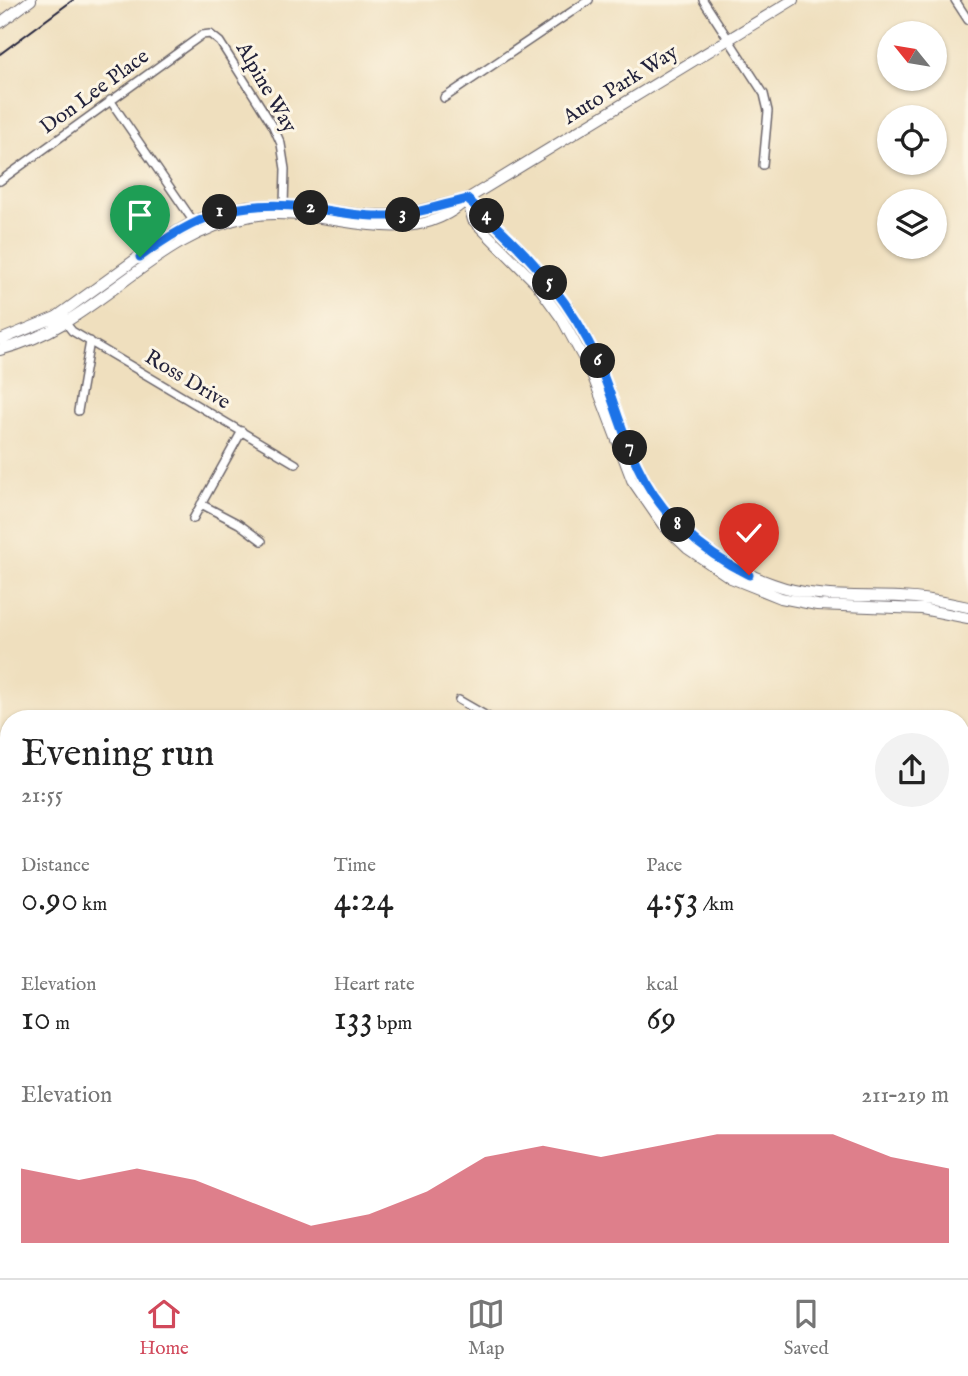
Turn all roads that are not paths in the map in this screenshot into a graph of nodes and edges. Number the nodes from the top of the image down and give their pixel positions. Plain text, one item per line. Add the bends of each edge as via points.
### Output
1 (30, 0) edge
2 (589, 0) edge
3 (703, 0) edge
4 (793, 0) edge
5 (955, 0) edge
6 (968, 20) edge
7 (0, 23) edge
8 (210, 34) joint
9 (728, 39) junction
10 (443, 98) dead end
11 (110, 100) junction
12 (763, 166) dead end
13 (0, 181) edge
14 (467, 199) junction
15 (284, 205) junction
16 (197, 226) junction
17 (65, 322) junction
18 (0, 340) edge
19 (90, 341) junction
20 (0, 350) edge
21 (78, 411) dead end
22 (243, 431) junction
23 (296, 464) dead end
24 (201, 504) junction
25 (193, 519) dead end
26 (262, 541) dead end
27 (968, 607) edge
28 (968, 618) edge
29 (459, 700) dead end
30 (476, 710) edge

1 - 7 main road
2 - 10 street
3 - 9 street
4 - 9 main road, Auto Park Way
5 - 6 street
8 - 11 street, Don Lee Place via 202,35
8 - 15 street, Alpine Way via 273,126 285,162
9 - 12 street via 765,97
9 - 14 main road, Auto Park Way
11 - 13 street, Don Lee Place
11 - 16 street
14 - 15 main road, Auto Park Way via 380,216
14 - 16 main road, Auto Park Way via 443,217 400,226 283,214
14 - 27 main road via 554,288 594,354 645,482 668,515 702,547 749,575 803,593 914,598
14 - 28 main road via 473,220 536,283 562,319 592,374 632,480 663,525 687,548 731,578 781,598 817,605 922,609
15 - 16 main road, Auto Park Way via 216,213
16 - 17 main road, Auto Park Way
16 - 18 main road, Auto Park Way via 161,241 55,317
17 - 19 street, Ross Drive
17 - 20 main road, Auto Park Way
19 - 21 street
19 - 22 street, Ross Drive
22 - 23 street, Ross Drive
22 - 24 street
24 - 25 street
24 - 26 street
29 - 30 street

